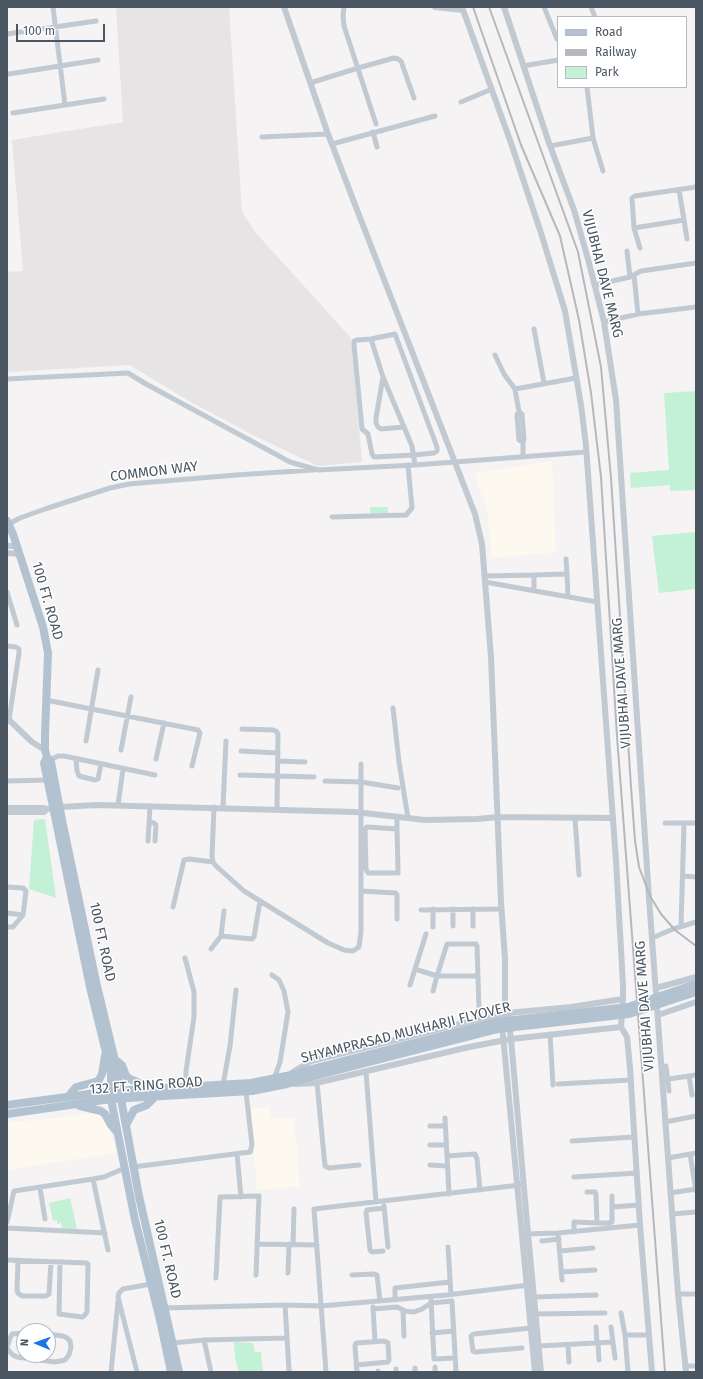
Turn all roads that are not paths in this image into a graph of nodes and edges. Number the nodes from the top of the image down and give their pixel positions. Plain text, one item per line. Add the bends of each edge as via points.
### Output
1 (53, 7) edge
2 (284, 7) edge
3 (344, 7) edge
4 (435, 7) edge
5 (504, 7) edge
6 (544, 7) edge
7 (463, 8) edge
8 (96, 21) dead end
9 (55, 28) junction
10 (7, 34) edge
11 (557, 39) dead end
12 (98, 60) dead end
13 (557, 60) edge
14 (60, 66) junction
15 (523, 66) junction
16 (358, 68) junction
17 (9, 74) dead end
18 (310, 83) junction
19 (587, 88) edge
20 (492, 89) junction
21 (414, 98) dead end
22 (104, 99) dead end
23 (461, 102) dead end
24 (65, 105) junction
25 (13, 113) dead end
26 (435, 116) dead end
27 (376, 124) dead end
28 (373, 132) junction
29 (328, 134) junction
30 (262, 137) dead end
31 (593, 138) junction
32 (332, 144) junction
33 (550, 146) junction
34 (377, 147) dead end
35 (603, 171) dead end
36 (696, 188) edge
37 (679, 190) junction
38 (684, 220) junction
39 (634, 228) junction
40 (687, 239) dead end
41 (640, 248) dead end
42 (627, 251) dead end
43 (696, 263) edge
44 (632, 276) junction
45 (595, 285) junction
46 (696, 307) edge
47 (638, 314) junction
48 (604, 322) junction
49 (534, 329) dead end
50 (404, 330) junction
51 (395, 334) junction
52 (370, 339) junction
53 (495, 355) dead end
54 (383, 377) junction
55 (576, 378) junction
56 (7, 380) edge
57 (544, 383) junction
58 (515, 389) junction
59 (404, 427) junction
60 (586, 452) junction
61 (414, 455) junction
62 (523, 457) junction
63 (455, 461) junction
64 (293, 463) junction
65 (408, 465) junction
66 (415, 465) junction
67 (318, 470) junction
68 (292, 471) junction
69 (332, 517) dead end
70 (8, 523) edge
71 (7, 546) edge
72 (18, 550) junction
73 (7, 554) edge
74 (566, 559) dead end
75 (567, 574) junction
76 (534, 575) junction
77 (485, 579) junction
78 (534, 591) junction
79 (7, 592) edge
80 (568, 597) junction
81 (597, 602) junction
82 (18, 625) dead end
83 (7, 646) edge
84 (98, 670) dead end
85 (132, 697) dead end
86 (46, 700) junction
87 (393, 708) dead end
88 (92, 709) junction
89 (128, 716) junction
90 (8, 719) edge
91 (164, 723) junction
92 (242, 729) dead end
93 (226, 740) dead end
94 (86, 741) dead end
95 (121, 750) dead end
96 (241, 751) dead end
97 (278, 753) junction
98 (47, 755) junction
99 (76, 758) junction
100 (156, 758) dead end
101 (278, 761) junction
102 (305, 762) dead end
103 (101, 764) junction
104 (361, 764) dead end
105 (192, 766) dead end
106 (123, 769) junction
107 (155, 775) dead end
108 (240, 775) dead end
109 (278, 776) junction
110 (314, 777) dead end
111 (48, 780) junction
112 (7, 781) edge
113 (325, 781) dead end
114 (361, 782) junction
115 (398, 788) dead end
116 (118, 805) junction
117 (150, 806) junction
118 (214, 807) junction
119 (223, 807) junction
120 (7, 808) edge
121 (54, 808) junction
122 (277, 809) junction
123 (7, 812) edge
124 (360, 812) junction
125 (397, 816) junction
126 (498, 817) junction
127 (408, 818) junction
128 (576, 818) junction
129 (613, 818) junction
130 (149, 822) junction
131 (665, 823) dead end
132 (684, 823) junction
133 (696, 823) edge
134 (398, 829) junction
135 (148, 841) dead end
136 (155, 841) dead end
137 (213, 862) junction
138 (578, 875) dead end
139 (683, 876) junction
140 (696, 877) edge
141 (7, 887) edge
142 (361, 891) junction
143 (260, 901) junction
144 (173, 908) dead end
145 (433, 909) junction
146 (453, 909) junction
147 (473, 909) junction
148 (502, 909) junction
149 (224, 910) dead end
150 (421, 910) dead end
151 (7, 914) edge
152 (23, 915) junction
153 (397, 919) dead end
154 (696, 922) edge
155 (433, 926) dead end
156 (453, 926) dead end
157 (473, 926) dead end
158 (681, 926) junction
159 (7, 927) edge
160 (426, 934) dead end
161 (221, 936) junction
162 (652, 938) junction
163 (211, 949) dead end
164 (185, 958) dead end
165 (415, 970) junction
166 (272, 975) dead end
167 (437, 976) junction
168 (478, 976) junction
169 (696, 977) edge
170 (696, 984) edge
171 (410, 985) dead end
172 (656, 988) junction
173 (236, 990) dead end
174 (433, 991) dead end
175 (696, 992) edge
176 (623, 999) junction
177 (505, 1002) junction
178 (696, 1002) edge
179 (508, 1013) junction
180 (502, 1015) junction
181 (658, 1015) junction
182 (480, 1020) junction
183 (621, 1027) junction
184 (550, 1034) junction
185 (511, 1039) junction
186 (504, 1040) junction
187 (106, 1054) junction
188 (115, 1059) junction
189 (666, 1066) dead end
190 (366, 1072) junction
191 (310, 1073) junction
192 (696, 1075) edge
193 (689, 1076) junction
194 (274, 1078) junction
195 (286, 1080) junction
196 (631, 1080) junction
197 (665, 1080) junction
198 (317, 1083) junction
199 (223, 1085) junction
200 (186, 1087) junction
201 (152, 1089) junction
202 (669, 1091) dead end
203 (246, 1092) junction
204 (111, 1095) junction
205 (121, 1095) junction
206 (692, 1095) dead end
207 (68, 1097) junction
208 (155, 1097) junction
209 (75, 1104) junction
210 (7, 1105) edge
211 (7, 1114) edge
212 (696, 1116) edge
213 (445, 1118) dead end
214 (665, 1122) junction
215 (126, 1125) junction
216 (430, 1126) dead end
217 (445, 1126) junction
218 (118, 1132) junction
219 (634, 1137) junction
220 (572, 1141) dead end
221 (446, 1145) junction
222 (430, 1146) dead end
223 (696, 1153) edge
224 (237, 1154) junction
225 (690, 1154) junction
226 (447, 1156) junction
227 (668, 1158) junction
228 (359, 1165) dead end
229 (430, 1165) dead end
230 (447, 1166) junction
231 (129, 1168) junction
232 (637, 1173) junction
233 (574, 1176) dead end
234 (93, 1179) junction
235 (520, 1185) junction
236 (40, 1188) junction
237 (480, 1190) junction
238 (696, 1190) edge
239 (587, 1192) dead end
240 (670, 1193) junction
241 (449, 1194) junction
242 (241, 1196) junction
243 (612, 1196) dead end
244 (376, 1202) junction
245 (383, 1202) junction
246 (639, 1205) junction
247 (612, 1207) junction
248 (384, 1208) junction
249 (294, 1209) dead end
250 (696, 1212) edge
251 (672, 1214) junction
252 (46, 1219) dead end
253 (7, 1222) edge
254 (597, 1223) junction
255 (640, 1225) junction
256 (7, 1228) edge
257 (574, 1232) junction
258 (105, 1233) junction
259 (558, 1233) junction
260 (525, 1234) junction
261 (559, 1240) junction
262 (542, 1241) dead end
263 (257, 1244) junction
264 (291, 1245) junction
265 (317, 1245) junction
266 (388, 1247) dead end
267 (448, 1247) dead end
268 (593, 1248) dead end
269 (108, 1250) dead end
270 (560, 1250) junction
271 (383, 1251) dead end
272 (7, 1260) edge
273 (18, 1260) junction
274 (51, 1262) junction
275 (60, 1262) junction
276 (595, 1270) dead end
277 (561, 1272) junction
278 (288, 1273) dead end
279 (256, 1274) dead end
280 (352, 1275) dead end
281 (216, 1278) dead end
282 (562, 1280) dead end
283 (450, 1282) junction
284 (151, 1284) junction
285 (529, 1285) junction
286 (678, 1294) junction
287 (696, 1294) edge
288 (451, 1295) junction
289 (596, 1295) dead end
290 (118, 1297) junction
291 (534, 1297) junction
292 (396, 1300) junction
293 (431, 1300) junction
294 (380, 1301) junction
295 (373, 1302) junction
296 (285, 1305) junction
297 (322, 1306) junction
298 (397, 1307) junction
299 (161, 1308) junction
300 (373, 1309) junction
301 (403, 1310) junction
302 (605, 1313) dead end
303 (621, 1313) dead end
304 (535, 1314) junction
305 (596, 1327) dead end
306 (611, 1327) dead end
307 (531, 1328) junction
308 (454, 1331) junction
309 (432, 1333) junction
310 (16, 1334) edge
311 (649, 1334) junction
312 (56, 1335) edge
313 (625, 1335) junction
314 (404, 1336) dead end
315 (286, 1338) junction
316 (204, 1340) junction
317 (7, 1342) edge
318 (375, 1342) junction
319 (613, 1342) junction
320 (172, 1343) junction
321 (597, 1343) junction
322 (568, 1344) junction
323 (539, 1346) junction
324 (522, 1348) dead end
325 (16, 1356) edge
326 (456, 1358) junction
327 (615, 1358) dead end
328 (599, 1360) dead end
329 (56, 1362) edge
330 (569, 1362) dead end
331 (356, 1365) junction
332 (696, 1366) edge
333 (686, 1369) edge
334 (289, 1370) dead end
335 (112, 1372) edge
336 (137, 1372) edge
337 (171, 1372) edge
338 (179, 1372) edge
339 (210, 1372) edge
340 (326, 1372) edge
341 (357, 1372) edge
342 (456, 1372) edge
343 (535, 1372) edge
344 (541, 1372) edge
345 (628, 1372) edge
346 (652, 1372) edge

1 - 9 street
2 - 18 street
3 - 16 street via 344,26
4 - 7 street
5 - 15 street, VIJUBHAI DAVE MARG
6 - 11 street
7 - 20 street
8 - 9 street
9 - 10 street
9 - 14 street
12 - 14 street
13 - 15 street
14 - 17 street
14 - 24 street
15 - 33 street, VIJUBHAI DAVE MARG
16 - 18 street
16 - 21 street via 398,58
16 - 27 street
18 - 29 street
19 - 31 street
20 - 23 street
20 - 55 street via 565,311
22 - 24 street
24 - 25 street
26 - 28 street
28 - 32 street
28 - 34 street
29 - 30 street
29 - 32 street
31 - 33 street
31 - 35 street
32 - 50 street
33 - 45 street, VIJUBHAI DAVE MARG via 574,210
36 - 37 street
37 - 38 street
37 - 39 street via 632,198
38 - 39 street
38 - 40 street
39 - 41 street
42 - 44 street
43 - 44 street via 640,271
44 - 45 street
44 - 47 street
45 - 48 street, VIJUBHAI DAVE MARG
46 - 47 street
47 - 48 street
48 - 162 street, VIJUBHAI DAVE MARG via 616,400
49 - 57 street
50 - 51 street
50 - 63 street
51 - 52 street
51 - 61 street via 437,447 434,453
52 - 54 street
52 - 61 street via 354,341 362,429 368,434 374,457
53 - 58 street
54 - 59 street
54 - 59 street via 376,423 382,429
55 - 57 street
55 - 60 street
56 - 64 street via 128,373
57 - 58 street
58 - 62 street via 519,412 522,414
59 - 61 street
60 - 62 street, COMMON WAY
60 - 81 street
61 - 66 street
62 - 63 street, COMMON WAY
63 - 66 street, COMMON WAY
63 - 77 street via 475,514 482,544
64 - 67 street
64 - 68 street
65 - 66 street, COMMON WAY
65 - 67 street, COMMON WAY
65 - 69 street via 412,508 406,515
67 - 68 street, COMMON WAY
68 - 70 street, COMMON WAY via 129,484 110,488
70 - 72 main road, 100 FT. ROAD
71 - 72 street
72 - 73 street
72 - 86 main road, 100 FT. ROAD via 43,627 48,653
74 - 75 street
75 - 76 street
75 - 80 street
76 - 77 street
76 - 78 street
77 - 78 street
77 - 126 street
78 - 80 street
79 - 82 street
80 - 81 street
81 - 129 street
83 - 90 street via 16,647 19,653
84 - 88 street
85 - 89 street
86 - 88 street
86 - 98 main road, 100 FT. ROAD
87 - 127 street
88 - 89 street
88 - 94 street
89 - 91 street
89 - 95 street
90 - 98 street
91 - 100 street
91 - 105 street via 199,731
92 - 97 street via 276,731
93 - 119 street
96 - 97 street
97 - 101 street
98 - 99 street
98 - 111 main road via 44,763
98 - 121 main road, 100 FT. ROAD via 52,762
99 - 103 street
99 - 103 street via 79,776 95,780 98,779
101 - 102 street
101 - 109 street
103 - 106 street
104 - 114 street
106 - 107 street
106 - 116 street
108 - 109 street
109 - 110 street
109 - 122 street
111 - 112 street
111 - 121 main road
113 - 114 street
114 - 115 street
114 - 124 street
116 - 117 street
116 - 121 street
117 - 118 street
117 - 130 street
118 - 119 street
118 - 137 street
119 - 122 street
120 - 121 street
121 - 123 street via 44,812
121 - 187 main road
121 - 188 main road, 100 FT. ROAD
122 - 124 street
124 - 125 street
124 - 142 street
125 - 127 street
125 - 134 street
126 - 127 street via 440,820
126 - 128 street
126 - 148 street
128 - 129 street
128 - 138 street
129 - 176 street
130 - 135 street
130 - 136 street via 156,825
131 - 132 street
132 - 133 street
132 - 139 street
134 - 134 street via 398,873 368,873 365,830 367,827
137 - 143 street via 244,891
137 - 144 street via 184,860
139 - 140 street
139 - 158 street
141 - 152 street via 23,888 26,891
142 - 143 street via 359,947 353,951 328,943
142 - 153 street via 396,893
143 - 161 street via 254,937
145 - 146 street
145 - 150 street
145 - 155 street
146 - 147 street
146 - 156 street
147 - 148 street
147 - 157 street
148 - 177 street via 506,959
149 - 161 street
151 - 152 street
152 - 159 street via 13,927
154 - 158 street
158 - 162 street
160 - 165 street
161 - 163 street
162 - 172 street, VIJUBHAI DAVE MARG
164 - 200 street via 194,992 194,1017
165 - 167 street
165 - 171 street
166 - 194 street via 279,980 284,991 288,1012 280,1062
167 - 168 street
167 - 168 street via 447,944 476,944
167 - 174 street
168 - 182 street
169 - 172 street
170 - 191 main road, SHYAMPRASAD MUKHARJI FLYOVER, bridge via 628,1007 497,1022
172 - 181 street, VIJUBHAI DAVE MARG
173 - 199 street
175 - 191 main road, SHYAMPRASAD MUKHARJI FLYOVER, bridge via 629,1014 498,1029
176 - 179 street
176 - 183 street
177 - 179 street
177 - 180 street
178 - 181 street
179 - 180 street
179 - 185 street
180 - 182 street
180 - 186 street
181 - 197 street, VIJUBHAI DAVE MARG
182 - 195 street via 311,1061
183 - 184 street
183 - 196 street via 627,1037
184 - 185 street
184 - 196 street via 555,1084
185 - 186 street
185 - 235 street
186 - 190 street
186 - 235 street
187 - 204 main road via 111,1073
187 - 207 main road via 102,1074 98,1080 76,1087
188 - 201 main road via 122,1065 126,1076
188 - 205 main road, 100 FT. ROAD
189 - 197 street
190 - 198 street
190 - 244 street
191 - 195 main road, SHYAMPRASAD MUKHARJI FLYOVER
192 - 193 street
193 - 197 street
193 - 206 street
194 - 195 main road, 132 FT. RING ROAD
194 - 199 main road, 132 FT. RING ROAD
195 - 198 street
195 - 203 main road, 132 FT. RING ROAD
196 - 219 street
197 - 202 street
197 - 214 street, VIJUBHAI DAVE MARG
198 - 228 street via 326,1167
199 - 200 main road, 132 FT. RING ROAD
200 - 201 main road, 132 FT. RING ROAD
201 - 205 main road, 132 FT. RING ROAD
203 - 208 main road, 132 FT. RING ROAD
203 - 224 street via 252,1145 250,1152
204 - 205 main road, 132 FT. RING ROAD
204 - 207 main road, 132 FT. RING ROAD
204 - 209 main road, 132 FT. RING ROAD
204 - 218 main road
205 - 208 main road, 132 FT. RING ROAD
205 - 215 main road, 100 FT. ROAD
207 - 210 main road, 132 FT. RING ROAD
208 - 215 main road via 147,1105 134,1110
209 - 211 main road, 132 FT. RING ROAD
209 - 218 main road via 101,1111
212 - 214 street
213 - 217 street
214 - 227 street, VIJUBHAI DAVE MARG
215 - 231 main road, 100 FT. ROAD
216 - 217 street
217 - 221 street
218 - 231 main road
219 - 220 street
219 - 232 street
221 - 222 street
221 - 226 street
223 - 225 street
224 - 231 street
224 - 242 street
225 - 227 street
225 - 238 street
226 - 230 street
226 - 237 street via 475,1154
227 - 240 street, VIJUBHAI DAVE MARG
229 - 230 street
230 - 241 street
231 - 234 street
231 - 284 main road via 135,1220
231 - 299 main road, 100 FT. ROAD
232 - 233 street
232 - 246 street
234 - 236 street
234 - 258 street
235 - 237 street
235 - 260 street
236 - 252 street
236 - 253 street via 14,1191
237 - 241 street
238 - 240 street
239 - 254 street via 596,1194
240 - 251 street, VIJUBHAI DAVE MARG
241 - 245 street
242 - 263 street via 259,1196
242 - 281 street via 220,1197
243 - 247 street
244 - 245 street
244 - 265 street via 314,1209
245 - 248 street
246 - 247 street
246 - 255 street
247 - 254 street via 612,1222
248 - 266 street
248 - 271 street via 366,1212 370,1250
249 - 264 street
250 - 251 street
251 - 286 street, VIJUBHAI DAVE MARG
254 - 257 street via 574,1222
255 - 257 street
255 - 311 street
256 - 258 street
257 - 259 street
258 - 269 street
259 - 260 street
259 - 261 street
260 - 285 street
261 - 262 street
261 - 270 street
263 - 264 street
263 - 279 street
264 - 265 street
264 - 278 street
265 - 297 street
267 - 283 street
268 - 270 street
270 - 277 street
272 - 273 street
273 - 274 street
273 - 274 street via 17,1290 22,1296 49,1294
274 - 275 street
275 - 275 street via 88,1265 87,1312 82,1317 59,1314
276 - 277 street
277 - 282 street
280 - 294 street via 377,1275
283 - 288 street
283 - 292 street via 395,1288
284 - 290 street via 123,1289
284 - 299 main road
285 - 288 street
285 - 291 street
285 - 307 street
286 - 287 street
286 - 333 street, VIJUBHAI DAVE MARG
288 - 293 street
289 - 291 street
290 - 335 street
290 - 336 street
291 - 304 street
292 - 293 street
292 - 294 street
292 - 298 street
293 - 301 street via 417,1311
293 - 308 street via 452,1302
293 - 309 street
294 - 295 street
295 - 297 street
295 - 300 street
296 - 297 street
296 - 299 street
296 - 315 street
297 - 340 street
298 - 300 street
298 - 301 street
299 - 320 main road, 100 FT. ROAD
299 - 337 main road
300 - 318 street
301 - 314 street
302 - 304 street
303 - 313 street
304 - 323 street
305 - 321 street
306 - 319 street
307 - 324 street via 471,1336 475,1352
307 - 343 street
308 - 309 street
308 - 326 street
309 - 326 street via 434,1360
310 - 317 street via 12,1334
311 - 313 street
311 - 346 street
312 - 329 street via 67,1338 71,1347 65,1360
313 - 345 street
315 - 316 street
315 - 334 street
316 - 320 street
316 - 339 street
317 - 325 street via 8,1351
318 - 331 street via 355,1344
318 - 331 street via 388,1343 388,1362
319 - 321 street
319 - 327 street
320 - 338 main road, 100 FT. ROAD
321 - 322 street
321 - 328 street
322 - 323 street
322 - 330 street
323 - 344 street
326 - 342 street
331 - 341 street
332 - 333 street

